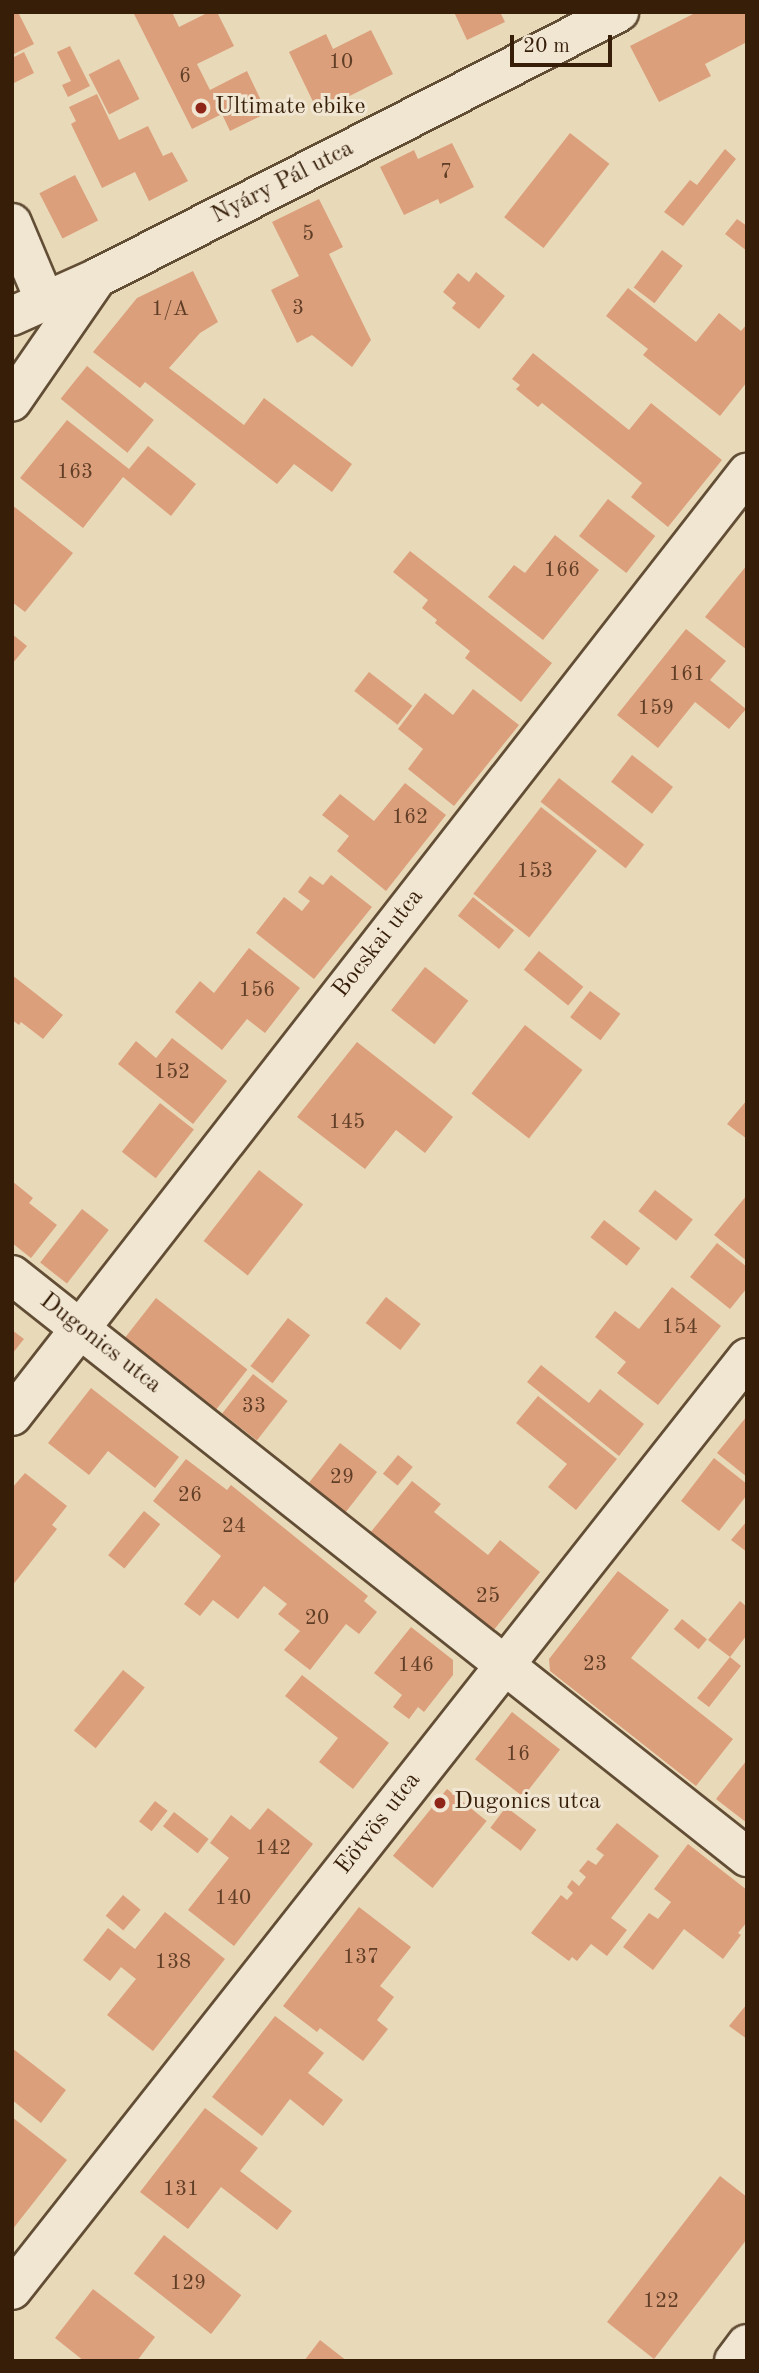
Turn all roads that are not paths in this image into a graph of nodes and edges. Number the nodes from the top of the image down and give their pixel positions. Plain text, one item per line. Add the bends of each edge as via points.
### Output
1 (619, 12) edge
2 (12, 223) edge
3 (97, 278) junction
4 (29, 309) edge
5 (12, 401) edge
6 (747, 473) edge
7 (12, 1275) edge
8 (81, 1329) junction
9 (747, 1358) edge
10 (12, 1416) edge
11 (505, 1664) junction
12 (747, 1857) edge
13 (12, 2290) edge
14 (747, 2344) edge
15 (734, 2361) edge

1 - 3 street, Nyáry Pál utca
2 - 4 street
3 - 4 street, Nyáry Pál utca
3 - 5 street
6 - 8 street, Bocskai utca
7 - 8 street, Dugonics utca
8 - 10 street, Bocskai utca
8 - 11 street, Dugonics utca
9 - 11 street, Eötvös utca
11 - 12 street, Dugonics utca
11 - 13 street, Eötvös utca
14 - 15 street

